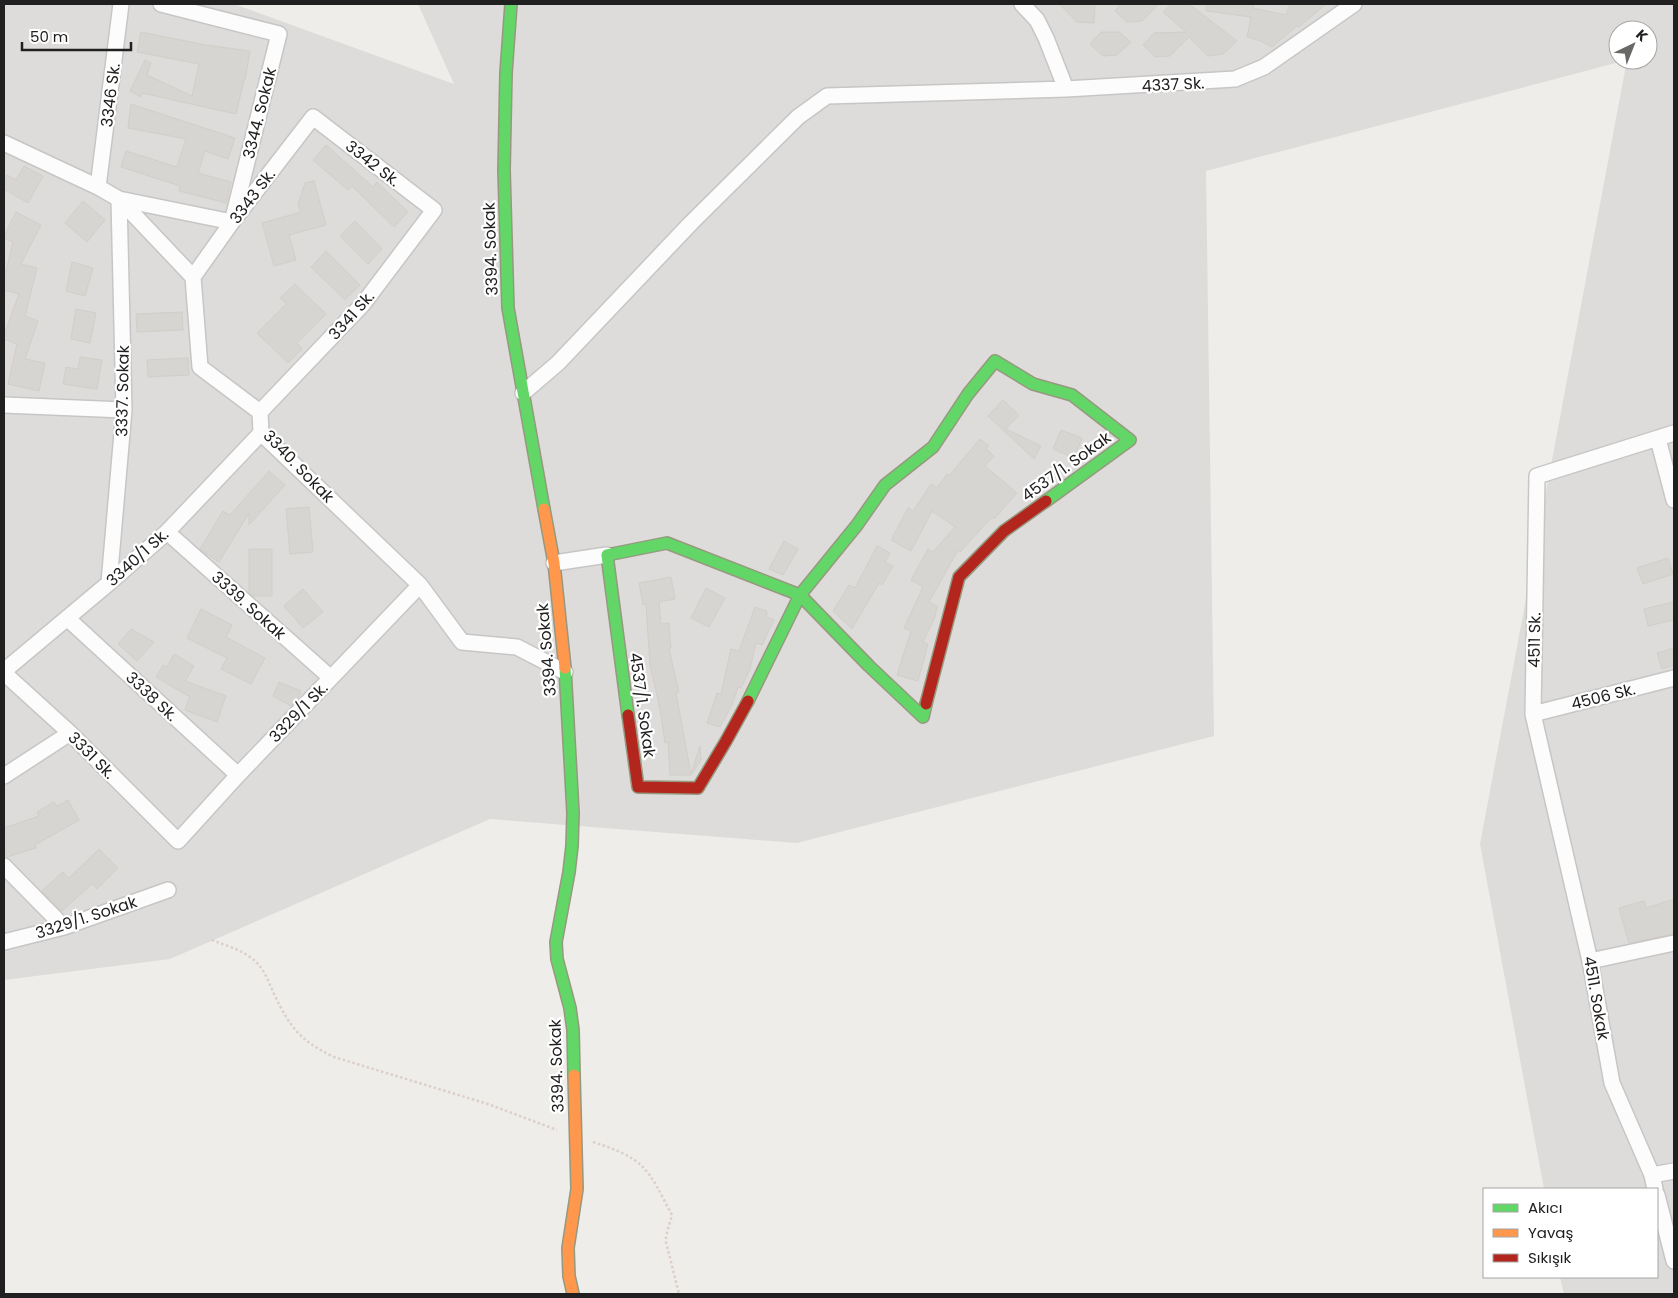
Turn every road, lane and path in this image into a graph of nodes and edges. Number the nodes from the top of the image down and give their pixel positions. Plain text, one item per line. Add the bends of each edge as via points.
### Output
1 (121, 4) edge
2 (161, 4) edge
3 (511, 4) edge
4 (1022, 4) edge
5 (1352, 4) edge
6 (1066, 90) junction
7 (313, 117) joint
8 (4, 143) edge
9 (98, 187) junction
10 (119, 199) junction
11 (434, 210) joint
12 (232, 222) junction
13 (193, 278) junction
14 (524, 393) junction
15 (4, 404) edge
16 (124, 410) junction
17 (260, 412) junction
18 (261, 433) junction
19 (1674, 433) edge
20 (1658, 440) junction
21 (1674, 500) edge
22 (167, 532) junction
23 (607, 555) junction
24 (554, 563) junction
25 (109, 583) junction
26 (420, 585) junction
27 (800, 596) junction
28 (67, 618) junction
29 (4, 672) edge
30 (565, 672) junction
31 (330, 678) junction
32 (1674, 678) edge
33 (1532, 714) junction
34 (70, 732) junction
35 (238, 775) junction
36 (4, 776) edge
37 (1554, 800) joint
38 (178, 841) joint
39 (4, 866) edge
40 (168, 890) dead end
41 (64, 927) junction
42 (212, 940) dead end
43 (4, 942) edge
44 (1674, 944) edge
45 (1590, 961) junction
46 (574, 1137) junction
47 (1674, 1171) edge
48 (1654, 1182) edge
49 (1658, 1199) edge
50 (1674, 1261) edge
51 (573, 1294) edge
52 (679, 1294) edge

1 - 9 street, 3346 Sk.
2 - 12 street, 3344. Sokak via 279,34
3 - 14 street, 3394. Sokak via 504,170 508,298
4 - 6 street via 1037,20
5 - 6 street, 4337 Sk. via 1264,67 1235,79
6 - 14 street, 4337 Sk. via 827,96 798,116 558,363
7 - 11 street, 3342 Sk.
7 - 12 street, 3343 Sk.
8 - 9 street
9 - 10 street
10 - 12 street
10 - 13 street
10 - 16 street, 3337. Sokak
11 - 17 street, 3341 Sk. via 363,304
12 - 13 street, 3343 Sk.
13 - 17 street, 3340. Sokak via 200,367
14 - 24 street, 3394. Sokak
15 - 16 street
16 - 25 street, 3337. Sokak
17 - 18 street, 3340. Sokak
18 - 22 street, 3340/1 Sk.
18 - 26 street, 3340. Sokak
19 - 20 street
20 - 21 street
20 - 33 street, 4511 Sk. via 1537,476
22 - 25 street, 3340/1 Sk.
22 - 31 street, 3339. Sokak
23 - 24 street
23 - 27 street, 4537/1. Sokak via 667,543
23 - 27 street, 4537/1. Sokak via 638,787 698,788 719,756
24 - 30 street, 3394. Sokak
25 - 28 street, 3340/1 Sk.
26 - 30 street, 3340. Sokak via 462,642 517,647
26 - 31 street, 3329/1 Sk.
27 - 27 street, 4537/1. Sokak via 885,485 933,447 968,394 996,361 1033,384 1072,395 1130,440 1004,531 959,577 923,717
28 - 29 street, 3340/1 Sk.
28 - 35 street, 3338 Sk.
29 - 34 street, 3331 Sk.
30 - 46 street, 3394. Sokak via 572,846 556,942 573,1030
31 - 35 street, 3329/1 Sk.
32 - 33 street, 4506 Sk.
33 - 37 street, 4511 Sk.
34 - 36 street
34 - 38 street, 3331 Sk.
35 - 38 street, 3329/1 Sk.
37 - 45 street, 4511. Sokak
39 - 41 street
40 - 41 street, 3329/1. Sokak
41 - 43 street, 3329/1. Sokak
42 - 46 path via 256,962 287,1020 320,1050 503,1109
44 - 45 street
45 - 48 street, 4511. Sokak via 1612,1083
46 - 51 street, 3394. Sokak via 576,1189 568,1248
46 - 52 path via 628,1155 652,1176 672,1215 666,1242
47 - 48 street
49 - 50 street

